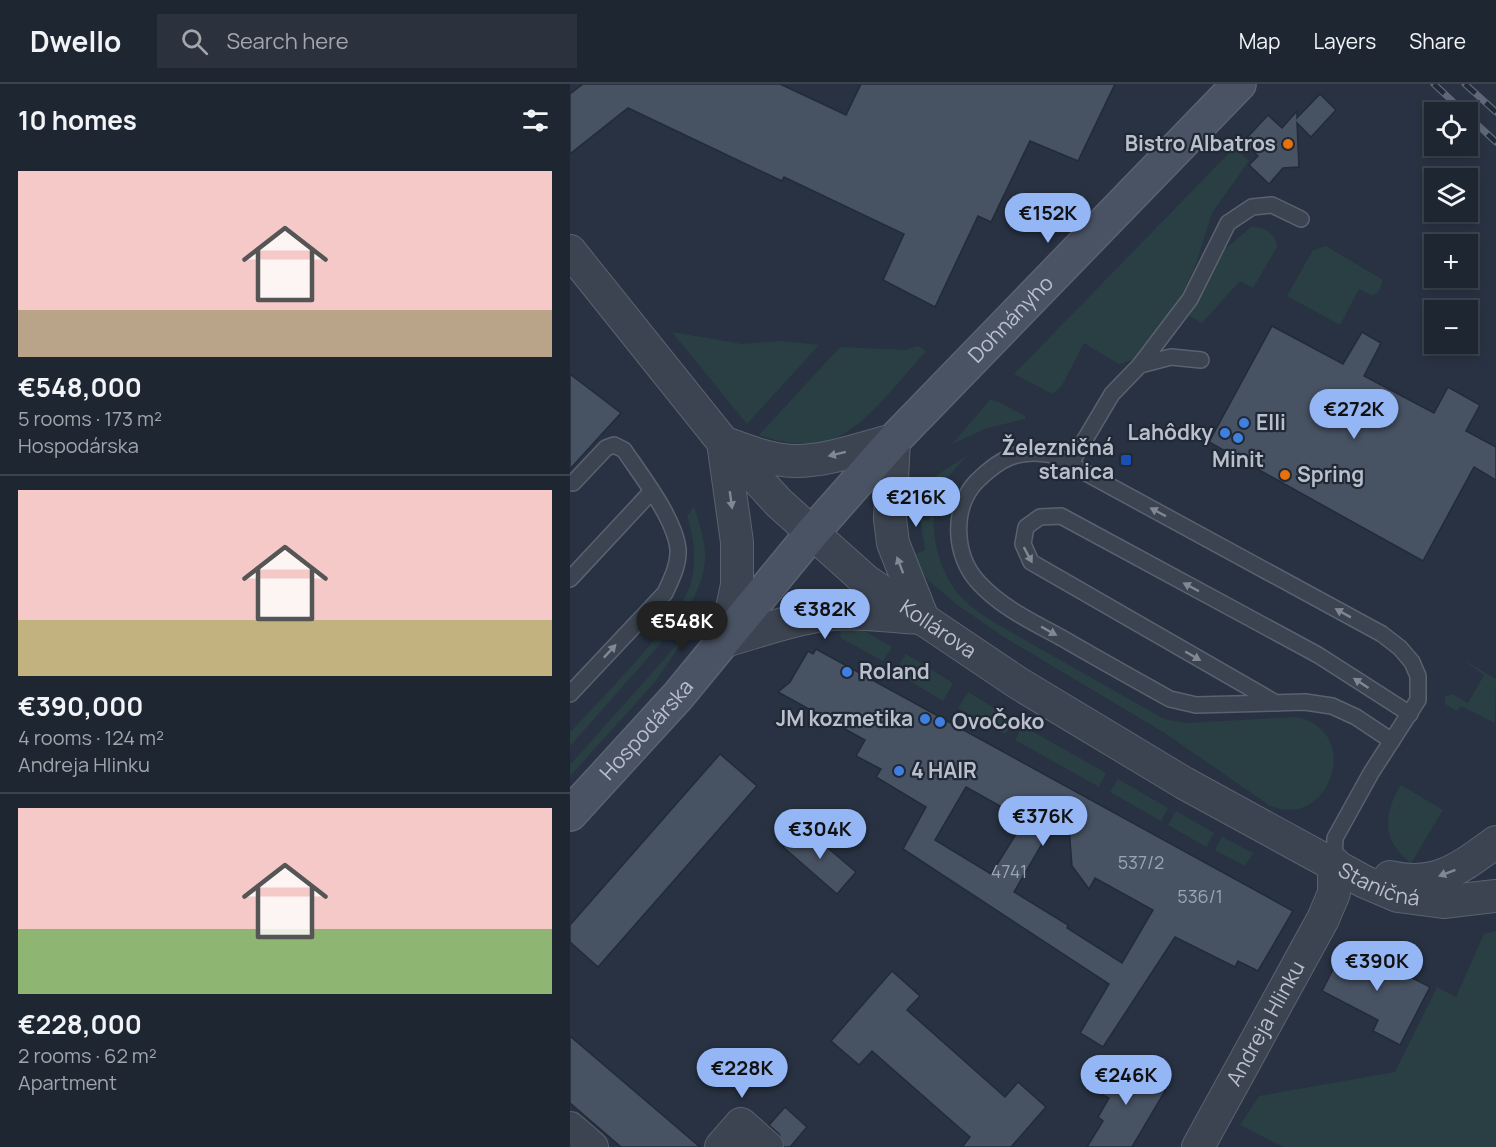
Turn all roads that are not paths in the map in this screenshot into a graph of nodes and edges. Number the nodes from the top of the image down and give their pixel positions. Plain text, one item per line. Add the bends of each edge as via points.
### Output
1 (1239, 84) edge
2 (1301, 219) dead end
3 (570, 251) edge
4 (1202, 360) dead end
5 (1140, 365) junction
6 (894, 440) junction
7 (723, 442) junction
8 (1071, 463) junction
9 (573, 483) dead end
10 (652, 491) junction
11 (812, 533) junction
12 (570, 579) edge
13 (923, 619) junction
14 (725, 641) junction
15 (570, 694) edge
16 (1276, 702) junction
17 (1410, 714) junction
18 (1392, 741) junction
19 (570, 814) edge
20 (1496, 842) edge
21 (1334, 863) junction
22 (1496, 896) edge
23 (570, 1128) edge
24 (592, 1147) edge
25 (721, 1147) edge
26 (766, 1147) edge
27 (1197, 1147) edge

1 - 6 street, Dohnányho
2 - 5 lane via 1272,205 1252,207 1228,223 1190,299
3 - 7 street, Kollárova
4 - 5 lane via 1171,357
5 - 8 lane via 1112,394
6 -> 7 street via 793,461
6 - 11 street, Dohnányho
13 -> 6 street via 893,543 890,519
7 - 11 street, Kollárova
7 -> 14 street via 737,553 737,585
8 -> 16 lane via 1033,451 990,468 972,487 958,527 962,556 976,581 1000,604 1170,699 1196,705
17 -> 8 lane via 1418,700 1418,676 1400,648 1382,634
9 - 10 lane via 606,448 614,445 624,450
10 - 12 lane
15 -> 10 lane via 665,593 674,573 678,548
11 - 13 street, Kollárova via 865,580
11 - 14 street, Hospodárska
13 - 14 street via 858,613 825,615
13 - 21 street, Kollárova via 1018,683 1175,777
14 - 19 street, Hospodárska
17 -> 16 lane via 1318,655 1061,516 1040,517 1026,526 1023,544 1031,562
16 - 18 lane via 1332,706
17 - 18 lane
18 - 21 lane via 1335,838
20 -> 21 street, Staničná via 1454,871 1419,881
21 - 22 street, Staničná via 1398,896 1443,902
21 - 27 street, Andreja Hlinku via 1334,893 1323,919
23 - 24 street
25 - 26 street via 741,1124

